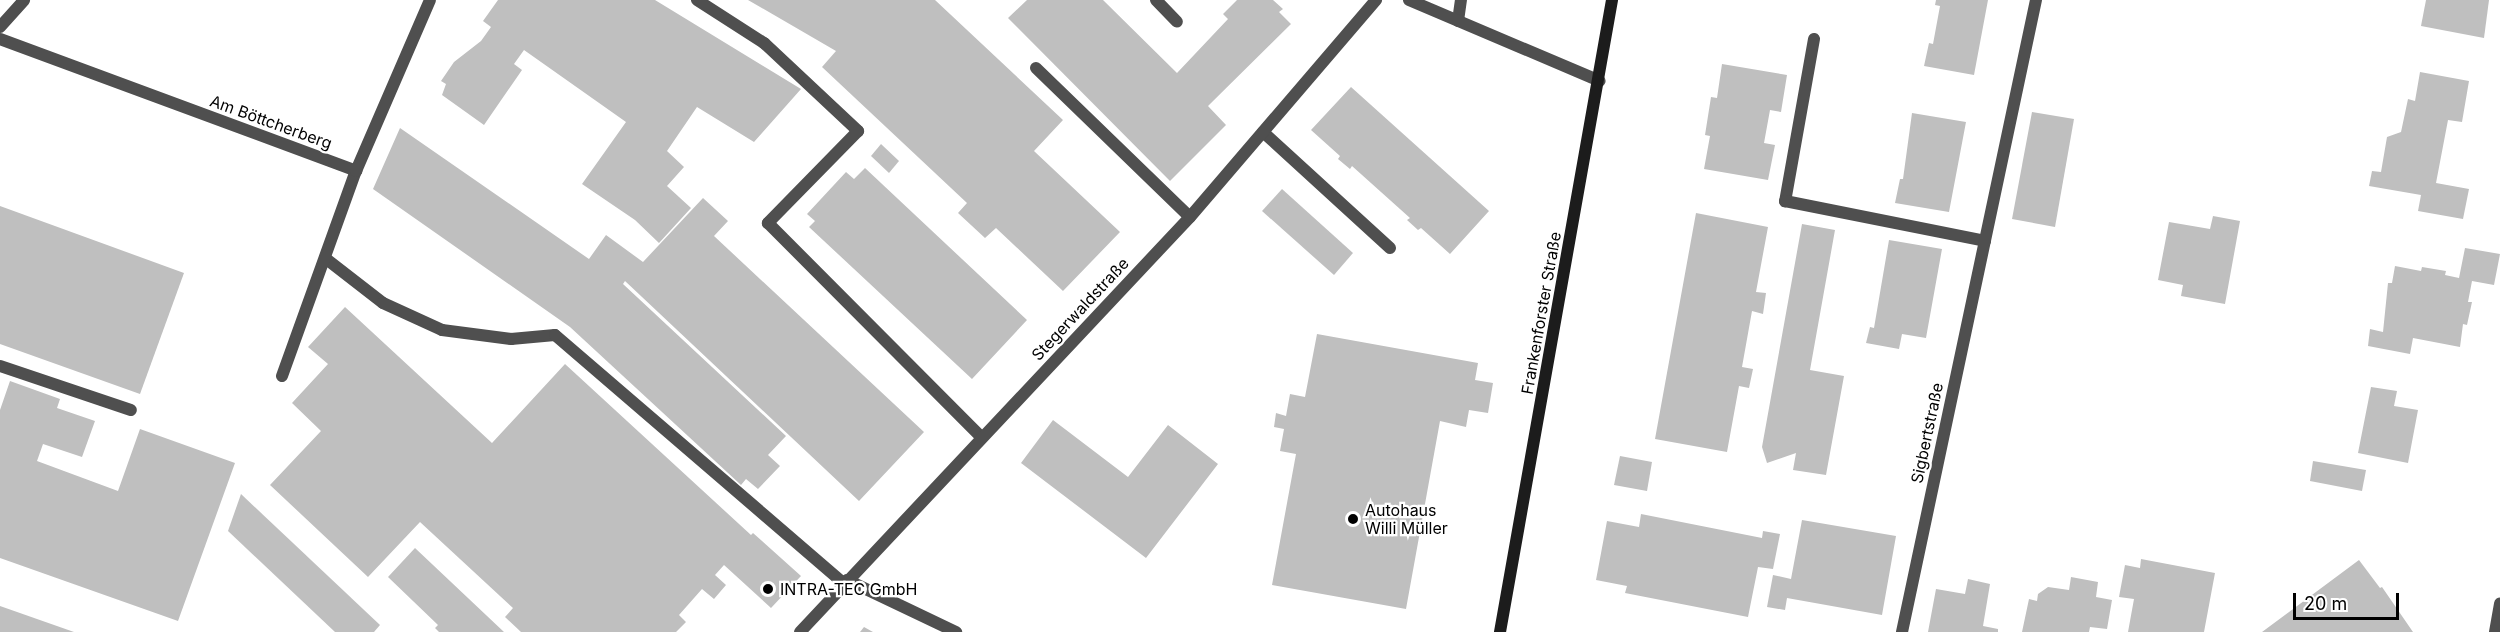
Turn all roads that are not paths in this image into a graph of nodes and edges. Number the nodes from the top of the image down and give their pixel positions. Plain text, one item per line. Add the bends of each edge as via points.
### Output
1 (24, 0) edge
2 (430, 0) edge
3 (698, 0) edge
4 (1156, 0) edge
5 (1376, 0) edge
6 (1409, 0) edge
7 (1461, 0) edge
8 (1612, 0) edge
9 (2036, 0) edge
10 (1458, 21) junction
11 (1177, 22) dead end
12 (0, 27) edge
13 (0, 39) edge
14 (1814, 39) dead end
15 (1036, 68) dead end
16 (1600, 81) junction
17 (1263, 132) junction
18 (356, 171) junction
19 (1190, 217) junction
20 (1985, 241) junction
21 (1390, 248) dead end
22 (325, 258) junction
23 (0, 366) edge
24 (282, 376) dead end
25 (131, 410) dead end
26 (981, 438) junction
27 (845, 582) junction
28 (2500, 603) edge
29 (801, 632) edge
30 (956, 632) edge
31 (1502, 632) edge
32 (1902, 632) edge
33 (2495, 632) edge

1 - 12 street
2 - 18 street
3 - 26 street via 764,43 858,131 768,223
4 - 11 street
5 - 17 street, Stegerwaldstraße
6 - 10 street
7 - 10 street
8 - 16 main road, Frankenforster Straße
9 - 20 street, Sigbertstraße
10 - 16 street
13 - 18 street, Am Böttcherberg
14 - 20 street via 1785,201
15 - 19 street
16 - 31 main road, Frankenforster Straße
17 - 19 street, Stegerwaldstraße
17 - 21 street
18 - 22 street
19 - 26 street, Stegerwaldstraße
20 - 32 street, Sigbertstraße
22 - 24 street
22 - 27 street via 383,303 442,330 511,339 555,335
23 - 25 street
26 - 27 street, Stegerwaldstraße
27 - 29 street, Stegerwaldstraße
27 - 30 street
28 - 33 street

